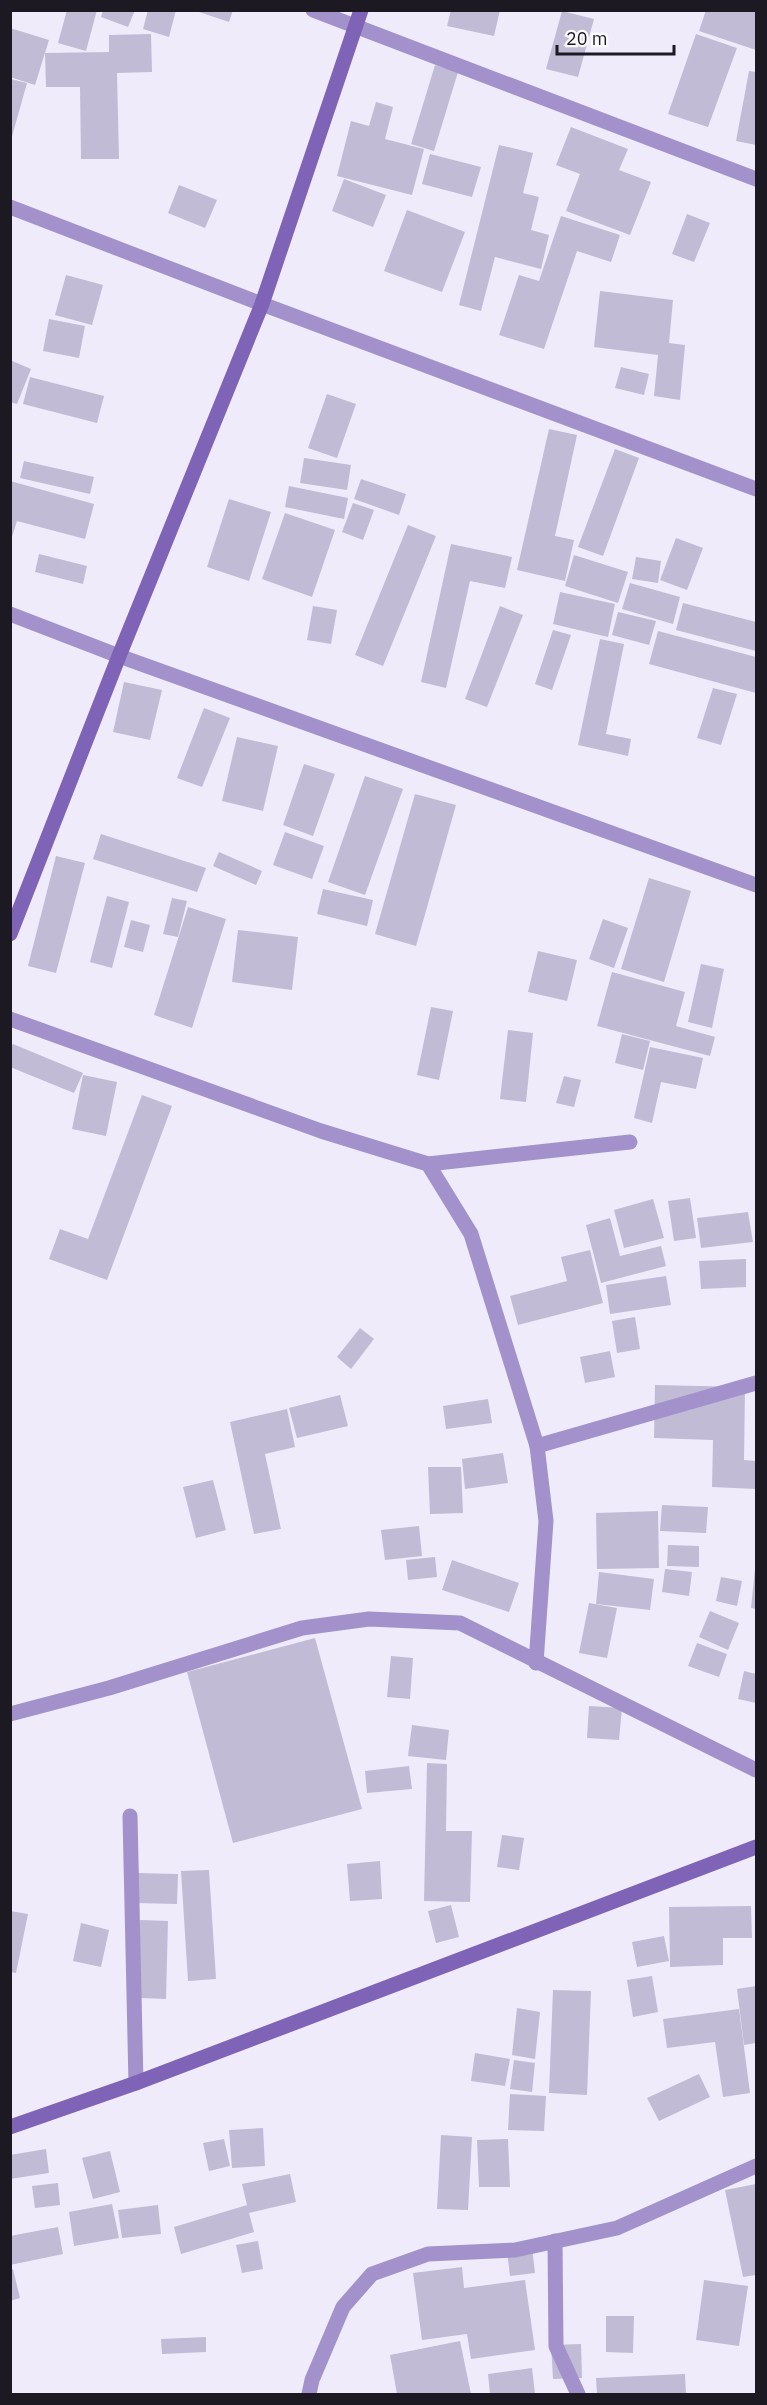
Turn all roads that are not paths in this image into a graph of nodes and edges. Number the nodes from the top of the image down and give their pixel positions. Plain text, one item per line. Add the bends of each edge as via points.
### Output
1 (313, 10) edge
2 (361, 10) edge
3 (355, 27) junction
4 (756, 178) edge
5 (10, 207) edge
6 (262, 304) junction
7 (756, 489) edge
8 (10, 614) edge
9 (118, 656) junction
10 (756, 885) edge
11 (10, 934) edge
12 (10, 1019) edge
13 (630, 1142) dead end
14 (428, 1164) junction
15 (756, 1383) edge
16 (537, 1446) junction
17 (536, 1663) junction
18 (10, 1714) edge
19 (756, 1770) edge
20 (130, 1816) dead end
21 (756, 1847) edge
22 (136, 2082) junction
23 (10, 2127) edge
24 (756, 2166) edge
25 (555, 2241) junction
26 (309, 2394) edge
27 (579, 2394) edge

1 - 3 street
2 - 3 street
3 - 4 street
3 - 6 street
5 - 6 street
6 - 7 street
6 - 9 street
8 - 9 street
9 - 10 street
9 - 11 street
12 - 14 street via 321,1131
13 - 14 street
14 - 16 street via 471,1234
15 - 16 street
16 - 17 street via 546,1521
17 - 18 street via 460,1623 369,1619 302,1628 109,1688
17 - 19 street
20 - 22 street
21 - 22 street
22 - 23 street
24 - 25 street via 617,2228
25 - 26 street via 515,2250 428,2254 372,2274 343,2307
25 - 27 street via 556,2346

